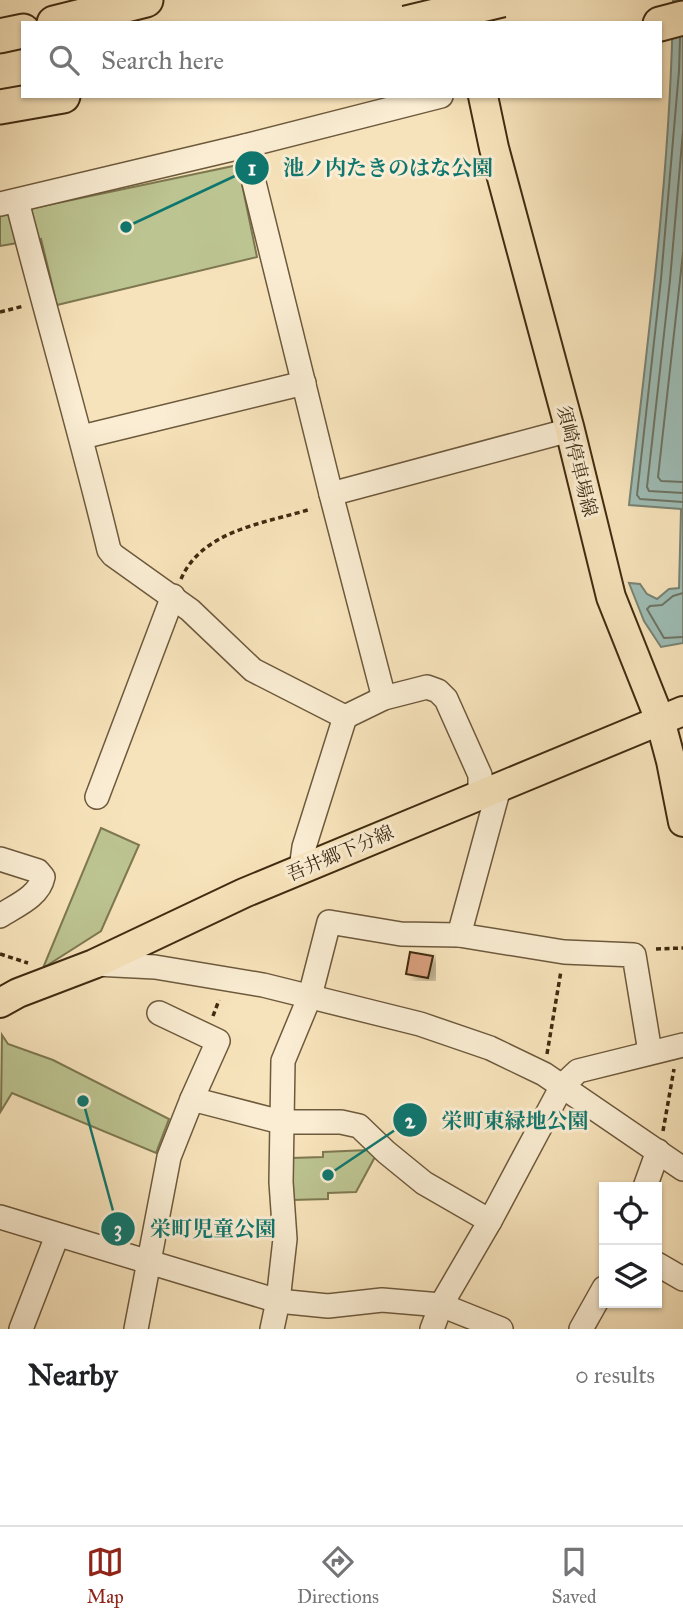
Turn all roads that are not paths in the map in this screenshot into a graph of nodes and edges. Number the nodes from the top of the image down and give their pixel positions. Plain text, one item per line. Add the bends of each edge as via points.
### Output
1 (146, 0) edge
2 (450, 0) edge
3 (502, 0) edge
4 (683, 18) edge
5 (62, 21) edge
6 (414, 21) edge
7 (456, 21) edge
8 (662, 23) edge
9 (21, 31) edge
10 (0, 36) edge
11 (52, 98) edge
12 (433, 98) edge
13 (483, 98) edge
14 (0, 107) edge
15 (245, 146) junction
16 (8, 203) edge
17 (304, 383) junction
18 (570, 430) junction
19 (82, 438) junction
20 (332, 498) junction
21 (173, 596) junction
22 (384, 698) junction
23 (671, 715) edge
24 (345, 716) junction
25 (490, 790) junction
26 (97, 797) dead end
27 (683, 822) edge
28 (0, 859) edge
29 (301, 869) junction
30 (0, 916) edge
31 (459, 935) junction
32 (94, 964) junction
33 (310, 996) junction
34 (0, 1003) edge
35 (159, 1013) dead end
36 (680, 1046) edge
37 (650, 1052) junction
38 (553, 1080) junction
39 (192, 1099) junction
40 (281, 1122) junction
41 (657, 1151) junction
42 (683, 1169) edge
43 (647, 1182) edge
44 (0, 1217) edge
45 (490, 1222) junction
46 (57, 1236) junction
47 (149, 1263) junction
48 (662, 1267) edge
49 (683, 1279) edge
50 (599, 1297) edge
51 (278, 1301) junction
52 (441, 1305) junction
53 (21, 1329) edge
54 (136, 1329) edge
55 (272, 1329) edge
56 (432, 1329) edge
57 (501, 1329) edge
58 (581, 1329) edge

1 - 5 highway
2 - 7 main road
3 - 6 highway, bridge
4 - 8 highway
9 - 10 highway
11 - 14 highway
12 - 15 street
13 - 18 main road, 須崎停車場線
15 - 16 street
15 - 17 street
16 - 19 street
17 - 19 street
17 - 20 street
18 - 20 street
18 - 23 main road, 須崎停車場線 via 611,597
19 - 21 street via 109,550
20 - 22 street
21 - 24 street via 253,670
21 - 26 street
22 - 24 street
22 - 25 street via 428,687 438,691
23 - 25 main road, 吾井郷下分線
23 - 27 main road, 須崎停車場線 via 671,761
24 - 29 street
25 - 29 main road, 吾井郷下分線
25 - 31 street
28 - 30 street via 38,871 43,877 35,893
29 - 32 main road, 吾井郷下分線
31 - 33 street via 401,934 329,922
31 - 37 street via 564,952 634,956
32 - 33 street via 155,967
32 - 34 main road, 吾井郷下分線
33 - 38 street via 421,1024 490,1048
33 - 40 street via 283,1061
35 - 39 street via 218,1041
36 - 37 street
37 - 38 street
38 - 41 street
38 - 45 street
39 - 40 street
39 - 47 street via 169,1157
40 - 45 street via 359,1126 424,1183
40 - 51 street via 285,1239
41 - 42 street
41 - 43 street
44 - 46 street
45 - 52 street
46 - 47 street
46 - 53 street
47 - 51 street
47 - 54 street
48 - 49 street
50 - 58 street
51 - 52 street via 328,1306 382,1300
51 - 55 street
52 - 56 street
52 - 57 street

